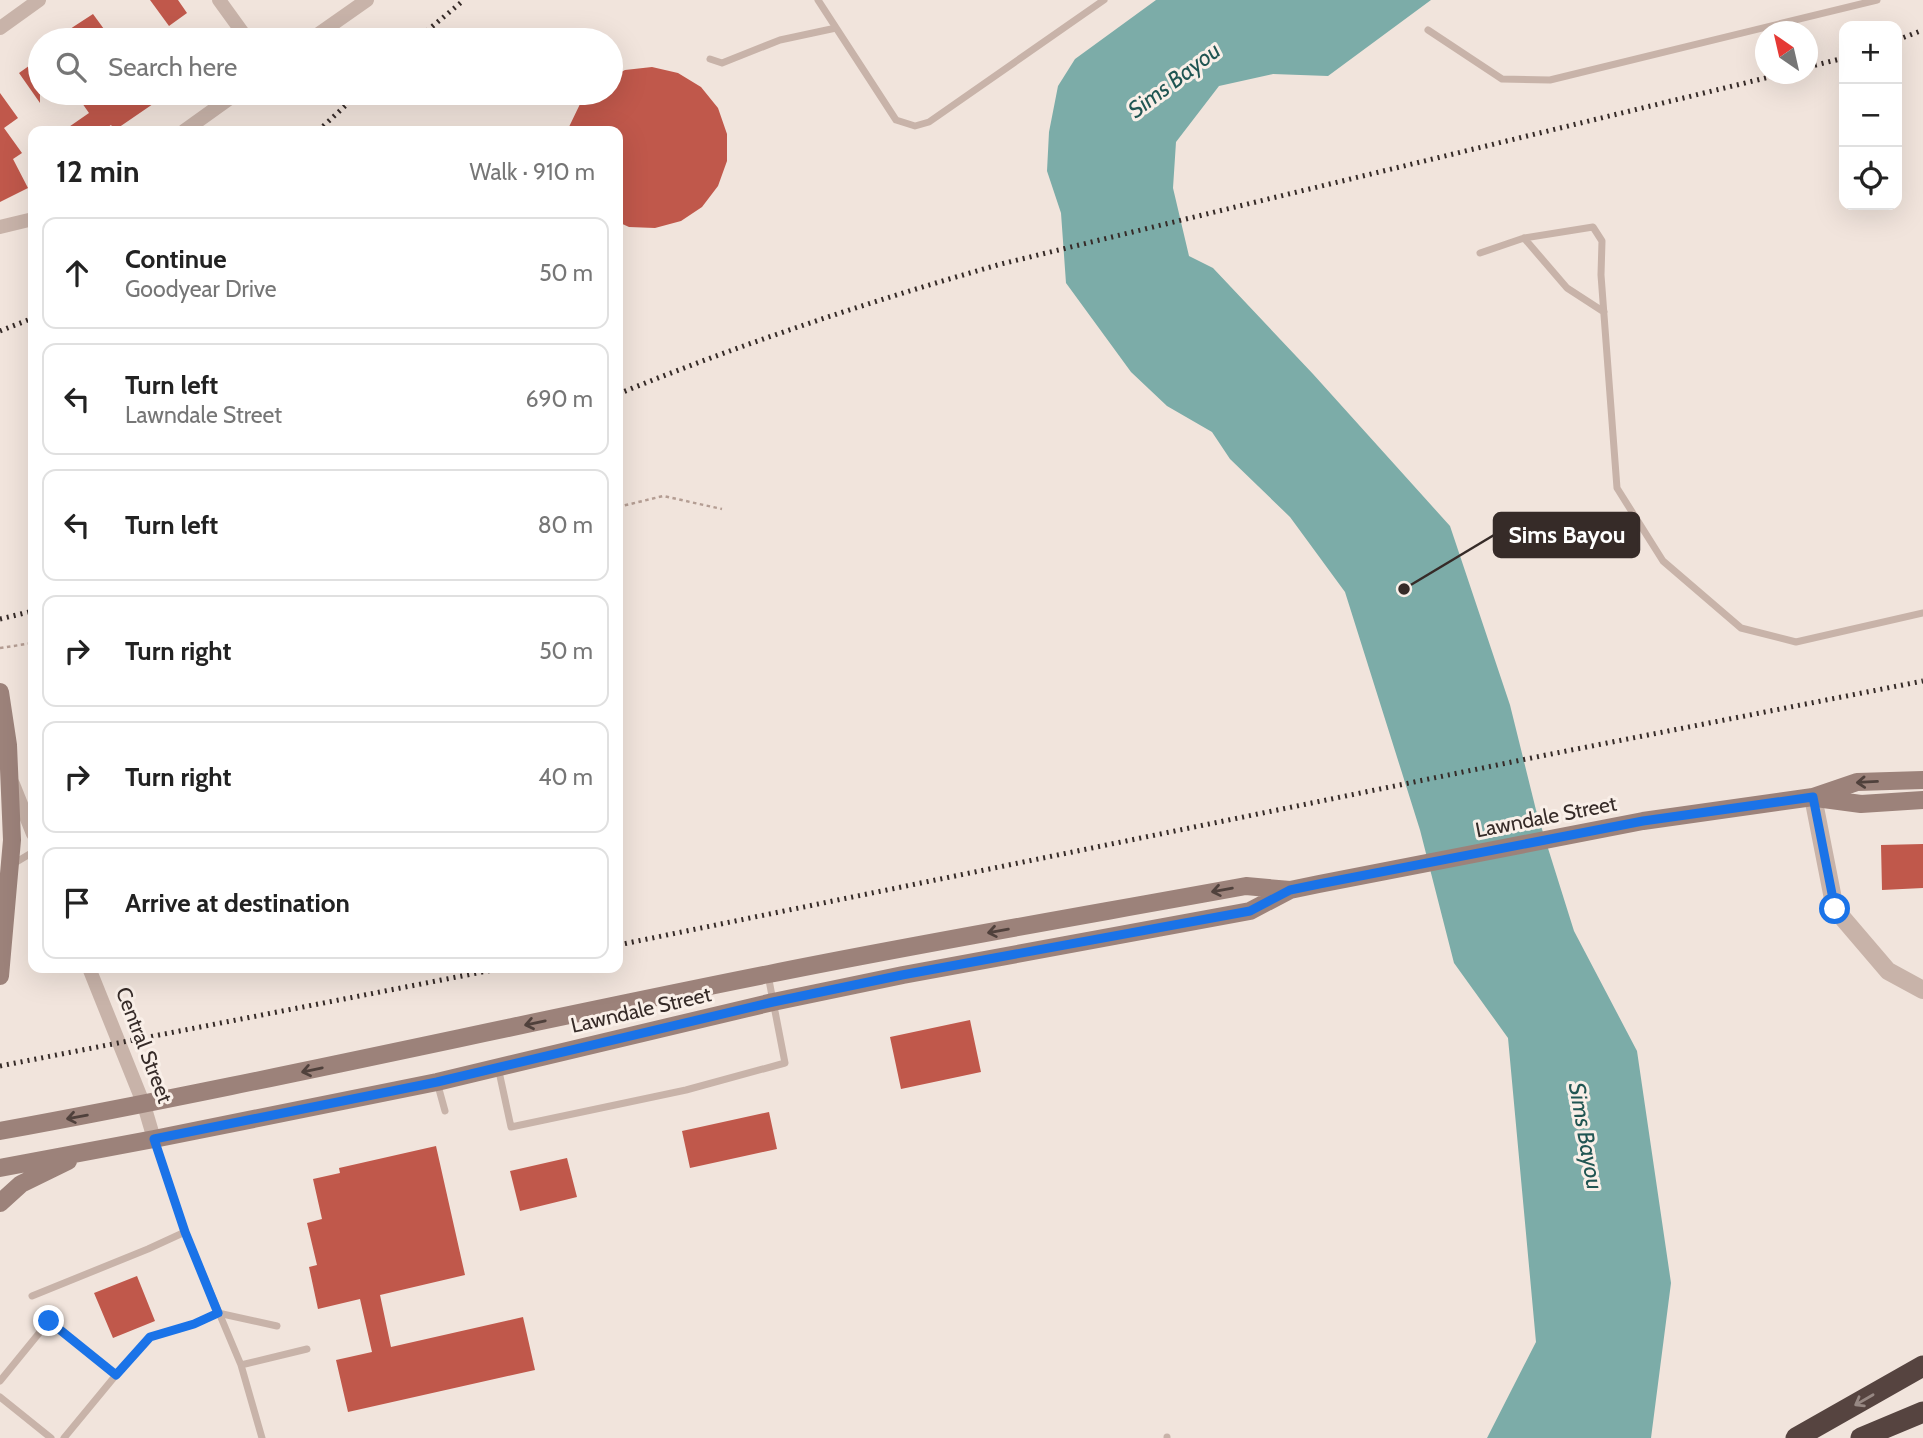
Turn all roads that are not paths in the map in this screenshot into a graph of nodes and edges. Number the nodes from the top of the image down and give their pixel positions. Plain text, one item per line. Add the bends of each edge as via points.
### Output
1 (39, 0) edge
2 (219, 0) edge
3 (366, 0) edge
4 (818, 0) edge
5 (1104, 0) edge
6 (1877, 0) edge
7 (0, 28) edge
8 (239, 28) edge
9 (327, 28) edge
10 (836, 28) junction
11 (1428, 30) dead end
12 (710, 60) dead end
13 (220, 105) edge
14 (191, 126) edge
15 (28, 220) edge
16 (0, 227) edge
17 (1524, 239) junction
18 (1480, 253) dead end
19 (1604, 312) junction
20 (1923, 613) edge
21 (0, 692) edge
22 (0, 754) edge
23 (1923, 780) edge
24 (1813, 797) junction
25 (1923, 800) edge
26 (28, 822) edge
27 (28, 855) edge
28 (0, 877) edge
29 (1290, 890) junction
30 (91, 973) edge
31 (768, 974) junction
32 (0, 976) edge
33 (1923, 990) edge
34 (773, 1002) junction
35 (498, 1067) junction
36 (437, 1082) junction
37 (144, 1105) junction
38 (445, 1111) dead end
39 (0, 1130) edge
40 (154, 1139) junction
41 (89, 1150) junction
42 (0, 1168) edge
43 (0, 1203) edge
44 (185, 1232) junction
45 (32, 1296) dead end
46 (218, 1313) junction
47 (277, 1326) dead end
48 (307, 1349) dead end
49 (241, 1366) junction
50 (1923, 1366) edge
51 (116, 1375) junction
52 (0, 1381) edge
53 (0, 1397) edge
54 (1923, 1412) edge
55 (51, 1438) edge
56 (64, 1438) edge
57 (262, 1438) edge
58 (1796, 1438) edge
59 (1861, 1438) edge

1 - 7 street
2 - 8 street
3 - 9 street
4 - 10 lane
5 - 10 lane via 929,122 915,126 896,120
6 - 11 lane via 1550,80 1502,79
10 - 12 lane via 780,40 722,64
13 - 14 street
15 - 16 street
17 - 18 lane
17 - 19 lane via 1567,288
17 - 19 lane via 1593,227 1602,241
19 - 20 lane via 1617,488 1663,561 1741,628 1796,642
21 - 32 main road, bridge via 8,744 12,840
22 - 26 street
23 -> 24 main road, Lawndale Street via 1857,782
24 - 25 main road, Lawndale Street via 1861,804
24 - 29 main road, Lawndale Street via 1643,821
24 - 33 street via 1835,909 1888,971
27 - 28 lane
29 -> 31 main road, Lawndale Street via 1245,886
29 - 34 main road, Lawndale Street via 1250,911
30 - 37 street, Central Street
31 - 34 lane
31 -> 37 main road, Lawndale Street
34 - 35 main road, Lawndale Street
34 - 35 lane via 785,1063 686,1090 511,1127
35 - 36 main road, Lawndale Street
36 - 38 lane
36 - 40 main road, Lawndale Street
37 -> 39 main road, Lawndale Street
37 - 40 street, Central Street
40 - 41 main road, Lawndale Street
40 - 44 lane
41 - 42 main road, Lawndale Street
41 - 43 main road via 21,1184
44 - 45 lane
44 - 46 lane
46 - 47 lane
46 - 49 lane
46 - 51 lane via 150,1337
48 - 49 lane
49 - 57 lane
50 -> 58 highway
51 - 52 lane via 49,1321
51 - 56 lane
53 - 55 lane
54 - 59 highway

